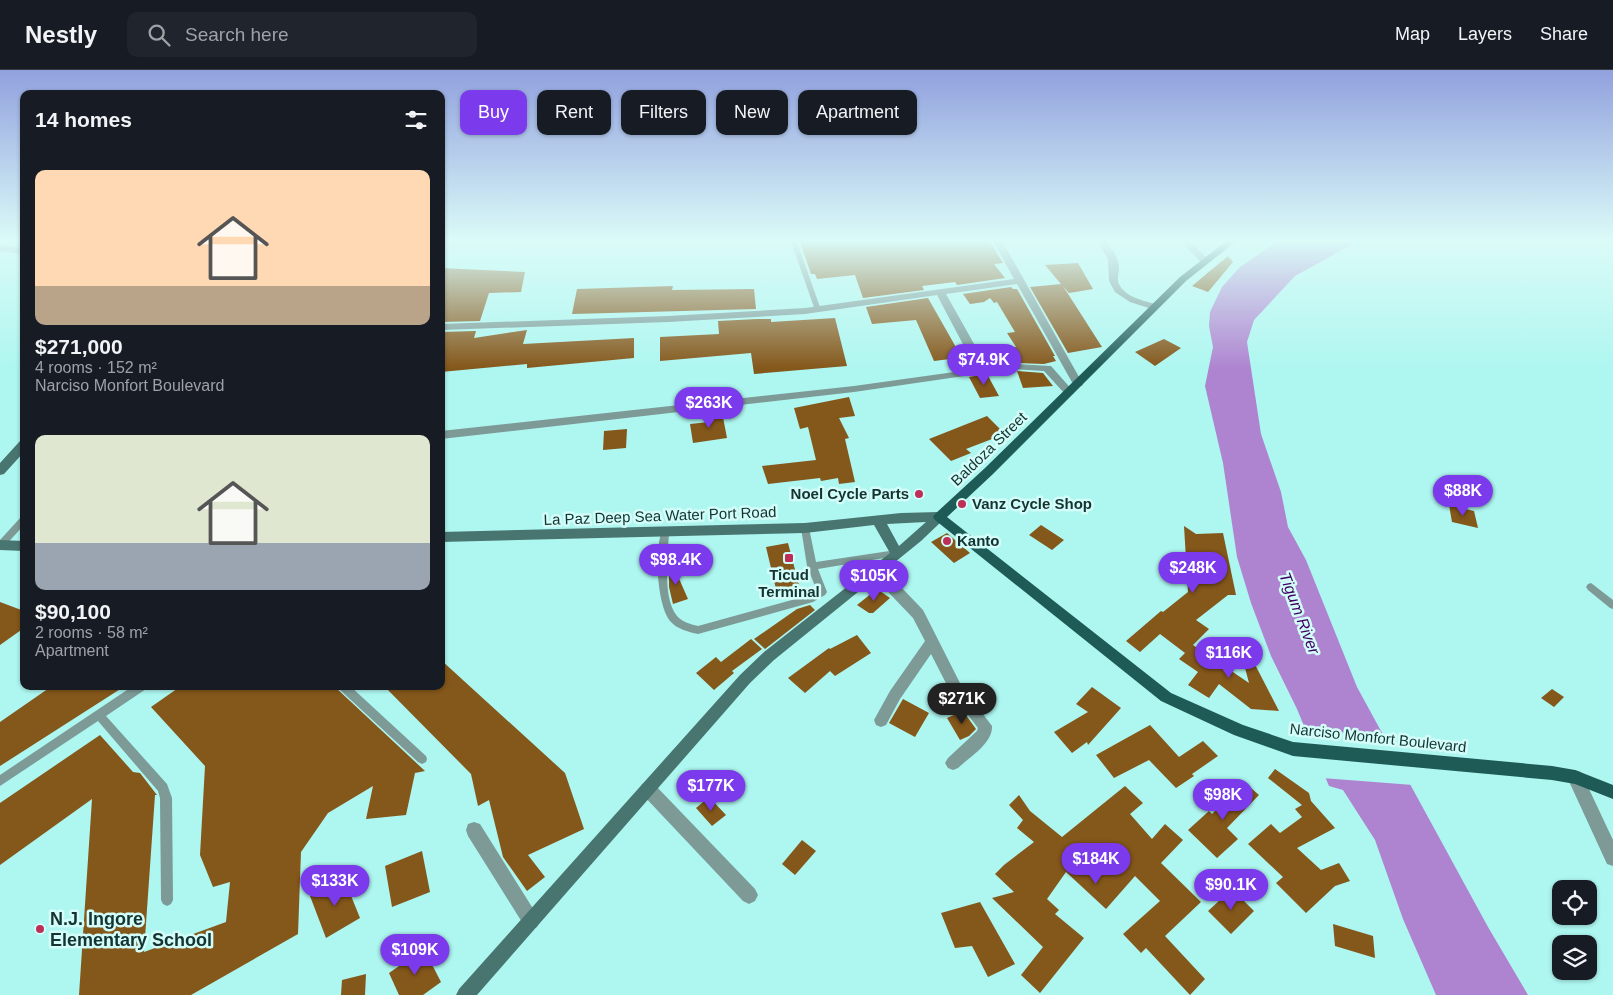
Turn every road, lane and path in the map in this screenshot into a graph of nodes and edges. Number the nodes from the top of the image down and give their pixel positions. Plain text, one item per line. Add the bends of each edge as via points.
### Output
1 (808, 282) edge
2 (1006, 282) edge
3 (1022, 282) edge
4 (1114, 282) edge
5 (1180, 282) edge
6 (940, 292) junction
7 (1156, 307) junction
8 (818, 310) junction
9 (445, 327) edge
10 (1016, 367) dead end
11 (1078, 384) junction
12 (1069, 392) junction
13 (445, 435) edge
14 (20, 448) edge
15 (0, 471) edge
16 (939, 517) junction
17 (878, 520) junction
18 (20, 522) edge
19 (805, 528) junction
20 (665, 533) junction
21 (445, 537) edge
22 (0, 545) edge
23 (20, 546) edge
24 (896, 553) junction
25 (812, 566) junction
26 (876, 570) junction
27 (1592, 587) dead end
28 (1613, 605) edge
29 (933, 641) junction
30 (136, 690) edge
31 (347, 690) edge
32 (99, 715) junction
33 (881, 720) dead end
34 (422, 759) dead end
35 (953, 763) dead end
36 (1575, 777) junction
37 (0, 780) edge
38 (648, 789) junction
39 (1613, 792) edge
40 (474, 830) dead end
41 (1613, 858) edge
42 (749, 895) dead end
43 (166, 900) dead end
44 (531, 921) junction
45 (465, 995) edge

1 - 8 lane
2 - 6 street
3 - 11 street
4 - 7 street via 1123,294
5 - 7 main road, Baldoza Street
6 - 8 street
6 - 13 street via 981,370 854,389
7 - 11 main road, Baldoza Street
8 - 9 street
10 - 12 street via 1047,368
11 - 12 main road, Baldoza Street
12 - 16 main road, Baldoza Street
14 - 15 street
16 - 17 street, La Paz Deep Sea Water Port Road
16 - 24 street
16 - 36 main road, Narciso Monfort Boulevard via 1166,697 1239,730 1293,749
17 - 19 street, La Paz Deep Sea Water Port Road
17 - 24 street
18 - 22 lane
19 - 20 street, La Paz Deep Sea Water Port Road
19 - 25 lane
20 - 21 street, La Paz Deep Sea Water Port Road
20 - 25 lane via 665,598 669,612 686,628 698,630 813,598 822,592
22 - 23 street
24 - 25 lane
24 - 26 street
26 - 29 street via 918,614
26 - 38 street via 769,656
27 - 28 lane
29 - 33 street
29 - 35 street via 956,689 985,726 982,736
30 - 32 lane
31 - 34 lane
32 - 37 lane
32 - 43 lane via 163,788 166,798
36 - 39 main road, Narciso Monfort Boulevard
36 - 41 street
38 - 42 street
38 - 44 street
40 - 44 street
44 - 45 street

